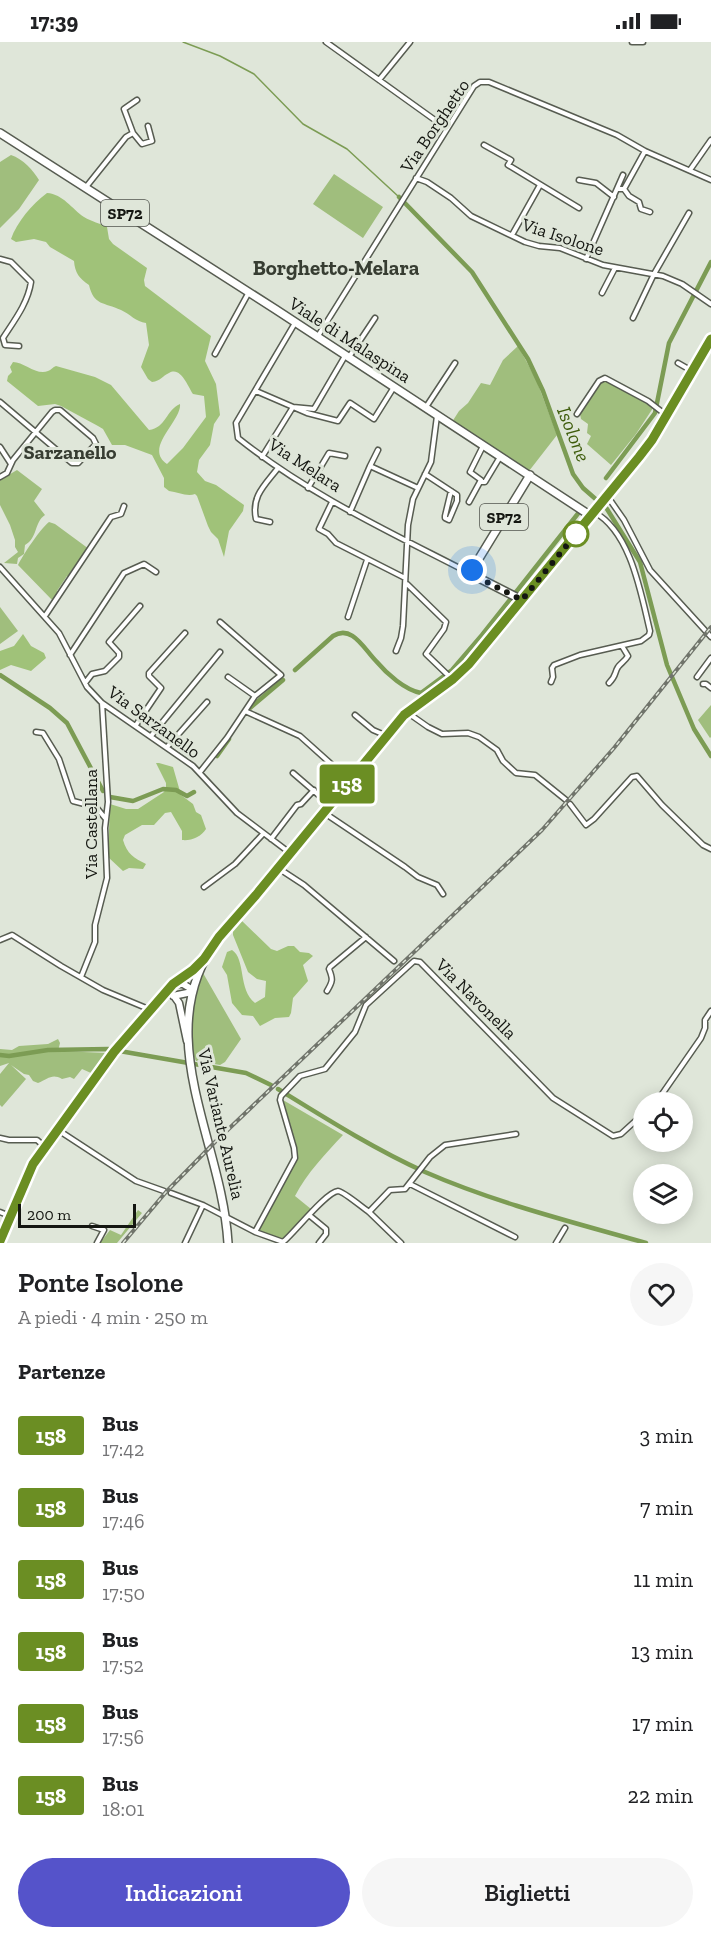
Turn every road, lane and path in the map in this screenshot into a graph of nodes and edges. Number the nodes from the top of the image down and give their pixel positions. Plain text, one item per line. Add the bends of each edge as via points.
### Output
1 (326, 42) edge
2 (410, 42) edge
3 (632, 42) edge
4 (643, 42) edge
5 (379, 80) junction
6 (137, 100) dead end
7 (148, 126) dead end
8 (446, 128) junction
9 (0, 133) edge
10 (133, 133) junction
11 (711, 140) edge
12 (484, 145) dead end
13 (645, 151) junction
14 (690, 170) junction
15 (622, 175) dead end
16 (416, 178) junction
17 (579, 180) dead end
18 (711, 180) edge
19 (540, 185) junction
20 (86, 187) junction
21 (618, 189) junction
22 (624, 189) junction
23 (615, 197) junction
24 (579, 208) dead end
25 (650, 212) dead end
26 (688, 213) dead end
27 (512, 235) junction
28 (0, 259) edge
29 (586, 259) junction
30 (615, 268) junction
31 (654, 274) junction
32 (249, 292) junction
33 (602, 293) dead end
34 (711, 304) edge
35 (375, 318) dead end
36 (633, 318) dead end
37 (295, 323) junction
38 (317, 337) junction
39 (710, 342) edge
40 (20, 346) dead end
41 (215, 354) dead end
42 (347, 356) junction
43 (455, 363) dead end
44 (678, 363) dead end
45 (693, 371) junction
46 (394, 387) junction
47 (256, 391) junction
48 (0, 402) edge
49 (293, 406) junction
50 (426, 407) junction
51 (578, 414) dead end
52 (437, 415) junction
53 (667, 415) junction
54 (36, 432) junction
55 (484, 445) junction
56 (0, 447) edge
57 (378, 450) dead end
58 (345, 456) dead end
59 (501, 456) junction
60 (262, 457) junction
61 (11, 464) junction
62 (370, 466) junction
63 (278, 468) junction
64 (425, 474) junction
65 (530, 475) junction
66 (0, 477) edge
67 (480, 482) junction
68 (308, 488) junction
69 (418, 488) junction
70 (451, 490) junction
71 (607, 498) junction
72 (332, 502) junction
73 (469, 502) dead end
74 (124, 506) dead end
75 (350, 512) junction
76 (594, 513) junction
77 (270, 522) dead end
78 (407, 540) junction
79 (367, 560) junction
80 (472, 566) junction
81 (0, 567) edge
82 (462, 568) junction
83 (156, 572) dead end
84 (473, 575) junction
85 (405, 580) junction
86 (516, 597) junction
87 (140, 606) dead end
88 (45, 616) junction
89 (348, 616) dead end
90 (220, 622) dead end
91 (184, 633) dead end
92 (711, 638) edge
93 (622, 646) junction
94 (396, 651) dead end
95 (220, 652) dead end
96 (70, 655) junction
97 (711, 658) edge
98 (228, 677) dead end
99 (696, 677) dead end
100 (451, 678) junction
101 (551, 682) dead end
102 (85, 683) junction
103 (609, 683) dead end
104 (703, 684) dead end
105 (711, 688) edge
106 (255, 696) junction
107 (207, 702) dead end
108 (102, 703) junction
109 (245, 711) junction
110 (407, 713) junction
111 (355, 715) dead end
112 (136, 725) junction
113 (36, 732) dead end
114 (151, 736) junction
115 (387, 736) junction
116 (167, 747) junction
117 (200, 772) junction
118 (293, 773) dead end
119 (350, 780) junction
120 (314, 790) junction
121 (566, 800) dead end
122 (330, 804) junction
123 (570, 804) dead end
124 (323, 812) junction
125 (105, 819) junction
126 (264, 834) junction
127 (271, 838) junction
128 (711, 849) edge
129 (290, 853) junction
130 (278, 868) junction
131 (204, 887) dead end
132 (443, 894) dead end
133 (367, 937) junction
134 (0, 940) edge
135 (204, 959) junction
136 (394, 962) dead end
137 (81, 977) junction
138 (173, 984) junction
139 (192, 991) junction
140 (327, 991) dead end
141 (174, 996) junction
142 (161, 998) junction
143 (151, 1010) junction
144 (709, 1015) edge
145 (187, 1042) junction
146 (663, 1092) edge
147 (633, 1123) edge
148 (58, 1130) junction
149 (516, 1134) dead end
150 (0, 1138) edge
151 (45, 1147) junction
152 (410, 1184) junction
153 (164, 1191) dead end
154 (171, 1193) dead end
155 (203, 1205) junction
156 (0, 1212) edge
157 (369, 1212) junction
158 (309, 1215) junction
159 (10, 1216) junction
160 (226, 1216) junction
161 (92, 1226) dead end
162 (565, 1228) dead end
163 (255, 1232) junction
164 (514, 1237) dead end
165 (0, 1241) edge
166 (186, 1241) edge
167 (97, 1243) edge
168 (228, 1243) edge
169 (319, 1243) edge
170 (401, 1243) edge
171 (556, 1243) edge

1 - 5 street
2 - 5 street
3 - 4 street
5 - 8 street
6 - 10 street via 124,109
7 - 10 street via 152,141 142,144
8 - 13 street, Via Borghetto via 474,86 485,81 609,131
8 - 16 street, Via Borghetto
9 - 20 main road, Viale di Malaspina / SP72
10 - 20 street
11 - 14 street
12 - 19 street via 511,160 508,165
13 - 14 street, Via Borghetto
13 - 22 street
14 - 18 street, Via Borghetto
15 - 21 street
16 - 27 street, Via Isolone via 452,198 471,216
16 - 38 street, Via Borghetto
17 - 23 street via 596,183
19 - 24 street
19 - 27 street
20 - 32 main road, Viale di Malaspina / SP72
21 - 22 street
21 - 23 street
22 - 25 street via 639,202 641,209
23 - 29 street
26 - 31 street
27 - 29 street, Via Isolone
28 - 40 street via 10,262 31,282 28,295 3,338 5,345
29 - 30 street, Via Isolone
30 - 31 street, Via Isolone
30 - 33 street
31 - 34 street, Via Isolone via 676,281
31 - 36 street
32 - 37 main road, Viale di Malaspina / SP72
32 - 41 street
35 - 42 street
37 - 38 main road, Viale di Malaspina / SP72
37 - 47 street, Via Melara
38 - 42 main road, Viale di Malaspina / SP72
39 - 45 main road, Via Variante Aurelia
42 - 46 main road, Viale di Malaspina / SP72
42 - 49 street via 314,409
43 - 50 street
44 - 45 street
45 - 53 main road, Via Variante Aurelia
46 - 49 street via 374,419 350,403 338,421
46 - 50 main road, Viale di Malaspina / SP72
47 - 49 street
47 - 60 street, Via Melara via 236,423 238,438
48 - 54 street
49 - 60 street
50 - 52 main road, Viale di Malaspina / SP72
51 - 53 street via 598,381 605,378
52 - 55 main road, Viale di Malaspina / SP72
52 - 64 street via 432,455
53 - 71 main road, Via Variante Aurelia
54 - 54 street via 57,409 96,444 75,464
54 - 61 street
55 - 59 main road, Viale di Malaspina / SP72
55 - 67 street via 470,472
56 - 61 street
57 - 62 street
58 - 68 street via 329,453
59 - 65 main road, Viale di Malaspina / SP72
59 - 67 street via 485,482
60 - 63 street, Via Melara
61 - 66 street
62 - 69 street
62 - 75 street
63 - 68 street, Via Melara
63 - 77 street via 256,498 254,508 256,519
64 - 69 street
64 - 70 street
65 - 76 main road, SP72
65 - 80 main road, SP72
67 - 73 street
68 - 72 street, Via Melara
69 - 78 street
70 - 70 street via 445,516 449,520 458,497
71 - 76 main road, Via Variante Aurelia
71 - 92 street via 624,520 650,570
72 - 75 street, Via Melara
72 - 79 street via 319,529
74 - 88 street via 121,514 111,517
75 - 78 street, Via Melara
76 - 86 main road, Via Variante Aurelia
76 - 93 street via 611,528 630,556 650,631 645,639
78 - 82 street, Via Melara
78 - 85 street
79 - 85 street
79 - 89 street
80 - 82 street
80 - 84 main road
81 - 88 street, Via Sarzanello
82 - 84 street, Via Melara
83 - 96 street via 144,564 124,573
84 - 86 main road, Via Melara
85 - 94 street via 401,638
85 - 100 street via 446,622 426,654
86 - 100 main road, Via Variante Aurelia via 469,664
87 - 102 street via 109,642 119,657
88 - 96 street, Via Sarzanello
90 - 106 street via 281,675
91 - 112 street via 149,673 162,688
93 - 101 street via 554,665
93 - 103 street via 627,659
95 - 114 street
96 - 102 street, Via Sarzanello
97 - 99 street
98 - 106 street
100 - 110 main road, Via Variante Aurelia
102 - 108 street, Via Sarzanello
104 - 105 street
106 - 109 street
107 - 116 street
108 - 112 street, Via Sarzanello
108 - 125 street, Via Castellana via 108,802
109 - 117 street
109 - 119 street via 300,736
110 - 115 main road, Via Variante Aurelia
110 - 121 street via 442,734 479,736 516,773 535,776
111 - 115 street
112 - 114 street, Via Sarzanello
113 - 125 street via 43,733 54,749 73,801 96,807
114 - 116 street, Via Sarzanello
115 - 119 main road, Via Variante Aurelia
116 - 117 street, Via Sarzanello
117 - 126 street, Via Sarzanello via 237,813
118 - 120 street
119 - 122 main road, Via Variante Aurelia
120 - 122 street
120 - 127 street
122 - 124 main road, Via Variante Aurelia
123 - 128 street via 586,825 632,777 638,776 662,805
124 - 129 main road, Via Variante Aurelia
124 - 132 street via 418,877 437,885
125 - 137 street, Via Castellana via 107,878 94,942
126 - 127 street, Via Sarzanello
126 - 131 street via 235,864
127 - 129 street, Via Sarzanello
129 - 130 main road, Via Variante Aurelia
130 - 133 street
130 - 135 main road, Via Variante Aurelia
133 - 136 street
133 - 140 street via 330,967 333,977
134 - 137 street via 12,934
135 - 138 main road
135 - 139 main road, Via Variante Aurelia
137 - 143 street
138 - 139 main road via 183,984
138 - 142 main road
139 - 141 main road
139 - 145 main road, Via Variante Aurelia
141 - 142 main road
141 - 145 main road
142 - 143 main road
143 - 148 main road via 115,1050
144 - 146 street via 700,1038
145 - 160 main road, Via Variante Aurelia
147 - 163 street, Via Navonella via 613,1136 552,1098 417,961 410,963 366,1005 355,1032 325,1069 300,1076 281,1096 295,1158
148 - 151 main road
148 - 153 street via 136,1181
149 - 152 street via 445,1145 430,1157
150 - 151 street via 37,1140
151 - 159 main road via 28,1173
152 - 157 street via 405,1189 390,1190
152 - 164 street
154 - 155 street
155 - 160 street
155 - 166 street
156 - 159 street
157 - 158 street via 336,1191
157 - 170 street
158 - 163 street via 283,1242
158 - 169 street via 326,1229
159 - 165 main road
160 - 163 street
160 - 168 main road, Via Variante Aurelia
161 - 167 street via 104,1230
162 - 171 street

